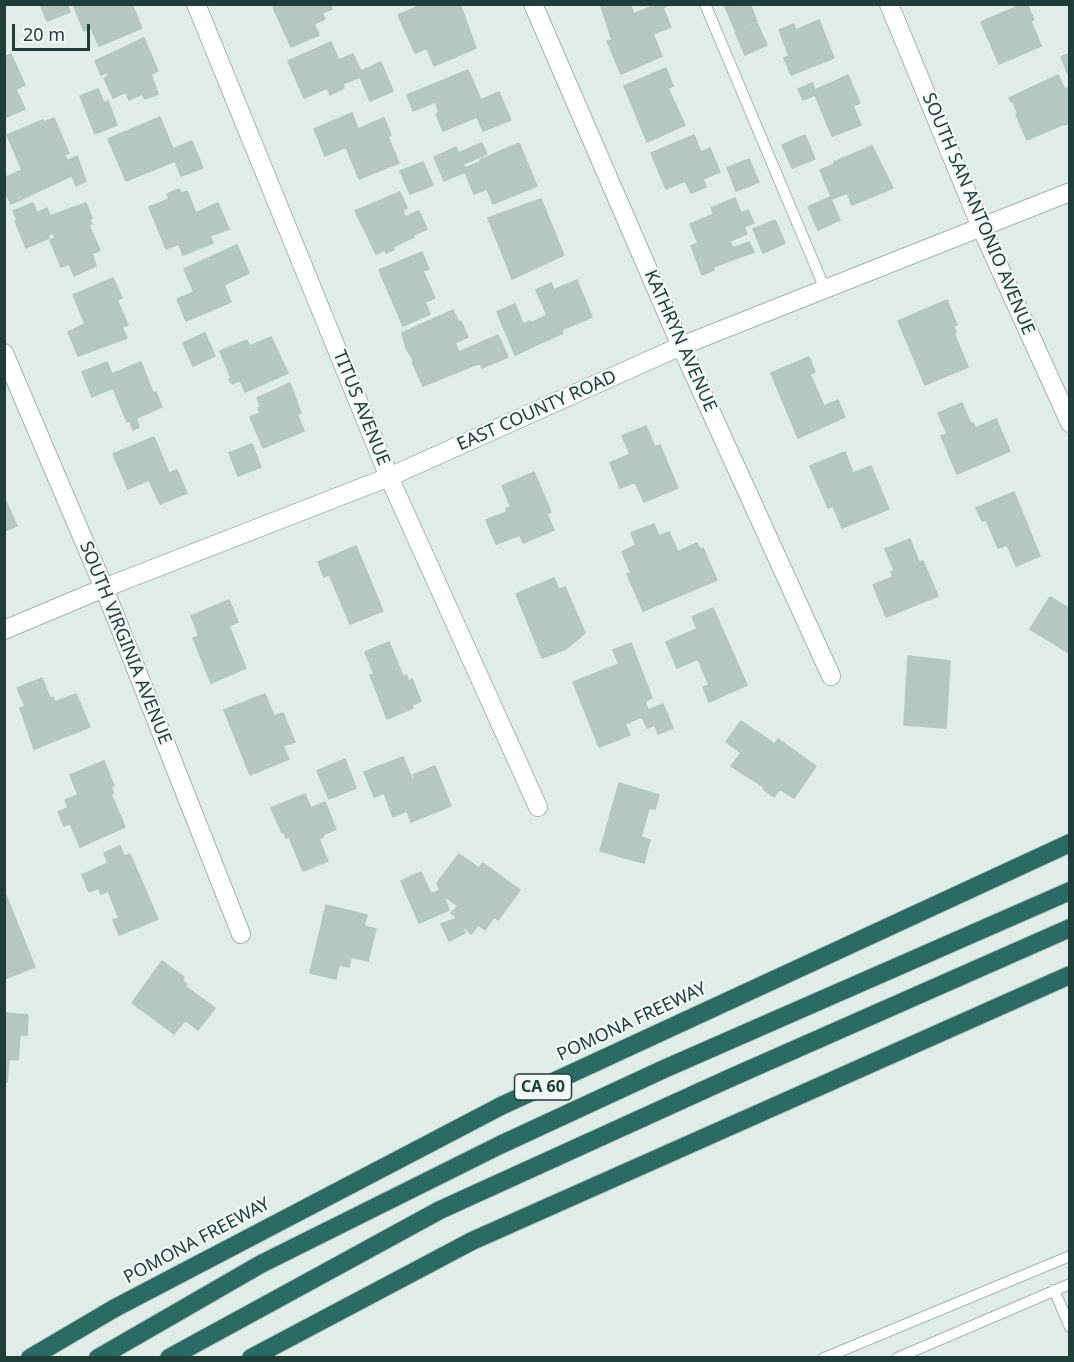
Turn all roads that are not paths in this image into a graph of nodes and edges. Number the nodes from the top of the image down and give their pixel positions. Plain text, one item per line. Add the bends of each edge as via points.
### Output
1 (196, 4) edge
2 (533, 4) edge
3 (705, 4) edge
4 (889, 4) edge
5 (1070, 192) edge
6 (981, 226) junction
7 (825, 289) junction
8 (681, 346) junction
9 (4, 353) edge
10 (1070, 423) edge
11 (389, 477) junction
12 (104, 588) junction
13 (4, 630) edge
14 (831, 676) dead end
15 (538, 807) dead end
16 (1070, 843) edge
17 (1070, 891) edge
18 (1070, 928) edge
19 (241, 934) dead end
20 (1070, 975) edge
21 (1070, 1256) edge
22 (1070, 1284) edge
23 (1054, 1290) junction
24 (1070, 1327) edge
25 (30, 1358) edge
26 (98, 1358) edge
27 (170, 1358) edge
28 (251, 1358) edge
29 (824, 1358) edge
30 (897, 1358) edge

1 - 11 street, TITUS AVENUE
2 - 8 street, KATHRYN AVENUE
3 - 7 lane
4 - 6 street, SOUTH SAN ANTONIO AVENUE
5 - 6 street, EAST COUNTY ROAD
6 - 7 street, EAST COUNTY ROAD
6 - 10 street, SOUTH SAN ANTONIO AVENUE
7 - 8 street, EAST COUNTY ROAD
8 - 11 street, EAST COUNTY ROAD
8 - 14 street, KATHRYN AVENUE
9 - 12 street, SOUTH VIRGINIA AVENUE
11 - 12 street, EAST COUNTY ROAD
11 - 15 street, TITUS AVENUE
12 - 13 street, EAST COUNTY ROAD
12 - 19 street, SOUTH VIRGINIA AVENUE
16 - 25 highway, POMONA FREEWAY / CA 60 via 501,1106 115,1308
17 - 26 highway via 664,1069 490,1150 261,1264
18 - 27 highway via 440,1210
20 - 28 highway via 472,1241
21 - 29 lane
22 - 23 lane
23 - 24 lane
23 - 30 lane

